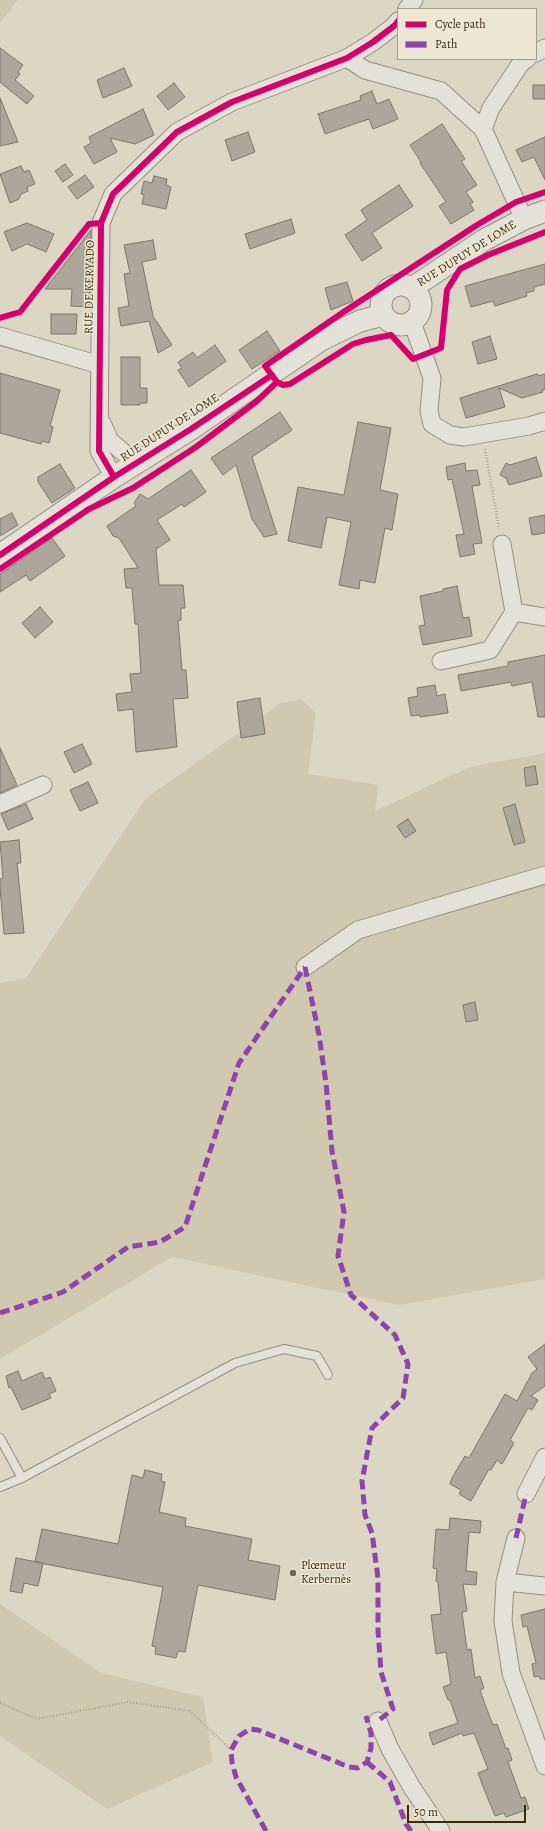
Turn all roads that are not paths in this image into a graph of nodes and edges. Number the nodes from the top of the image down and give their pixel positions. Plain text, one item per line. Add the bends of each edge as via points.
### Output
1 (414, 0) edge
2 (408, 8) edge
3 (397, 22) edge
4 (348, 58) junction
5 (526, 60) edge
6 (483, 129) junction
7 (545, 211) edge
8 (524, 219) junction
9 (412, 288) junction
10 (383, 315) junction
11 (412, 322) junction
12 (0, 336) edge
13 (100, 365) junction
14 (101, 421) junction
15 (545, 421) edge
16 (136, 463) junction
17 (114, 477) junction
18 (502, 544) road end
19 (0, 555) edge
20 (514, 612) junction
21 (545, 617) edge
22 (440, 661) dead end
23 (43, 785) dead end
24 (0, 804) edge
25 (545, 875) edge
26 (304, 967) dead end
27 (328, 1375) dead end
28 (0, 1438) edge
29 (545, 1457) edge
30 (22, 1478) junction
31 (0, 1487) edge
32 (526, 1494) dead end
33 (516, 1538) dead end
34 (505, 1582) junction
35 (545, 1586) edge
36 (378, 1721) dead end
37 (545, 1766) edge
38 (441, 1831) edge

1 - 2 street
3 - 4 street, RUE DE KERYADO
4 - 6 street via 365,70 441,91
4 - 13 street, RUE DE KERYADO via 232,102 176,132 112,194 102,223
5 - 6 street via 491,108
6 - 8 street
7 - 8 street, RUE DUPUY DE LOME
8 - 9 street, RUE DUPUY DE LOME via 484,240
9 - 10 street, RUE DUPUY DE LOME via 399,285 387,290 381,302
9 - 11 street, RUE DUPUY DE LOME via 417,292 421,305 417,317
10 - 11 street via 393,324
10 - 16 street, RUE DUPUY DE LOME via 360,321 321,340 191,429
11 - 15 street via 432,378 429,411 432,424 450,435 464,437
12 - 13 street
13 - 14 street, RUE DE KERYADO
14 - 16 street, RUE DE KERYADO via 110,441
14 - 17 street, RUE DE KERYADO via 99,450
16 - 17 street, RUE DUPUY DE LOME
17 - 19 street, RUE DUPUY DE LOME
18 - 20 street
20 - 21 street
20 - 22 street via 490,650
23 - 24 street
25 - 26 street via 358,930
27 - 30 lane via 317,1356 284,1349 235,1363
28 - 30 lane
29 - 32 street
30 - 31 lane
33 - 34 street
34 - 35 street
34 - 37 street via 503,1621 511,1673
36 - 38 street via 411,1786

